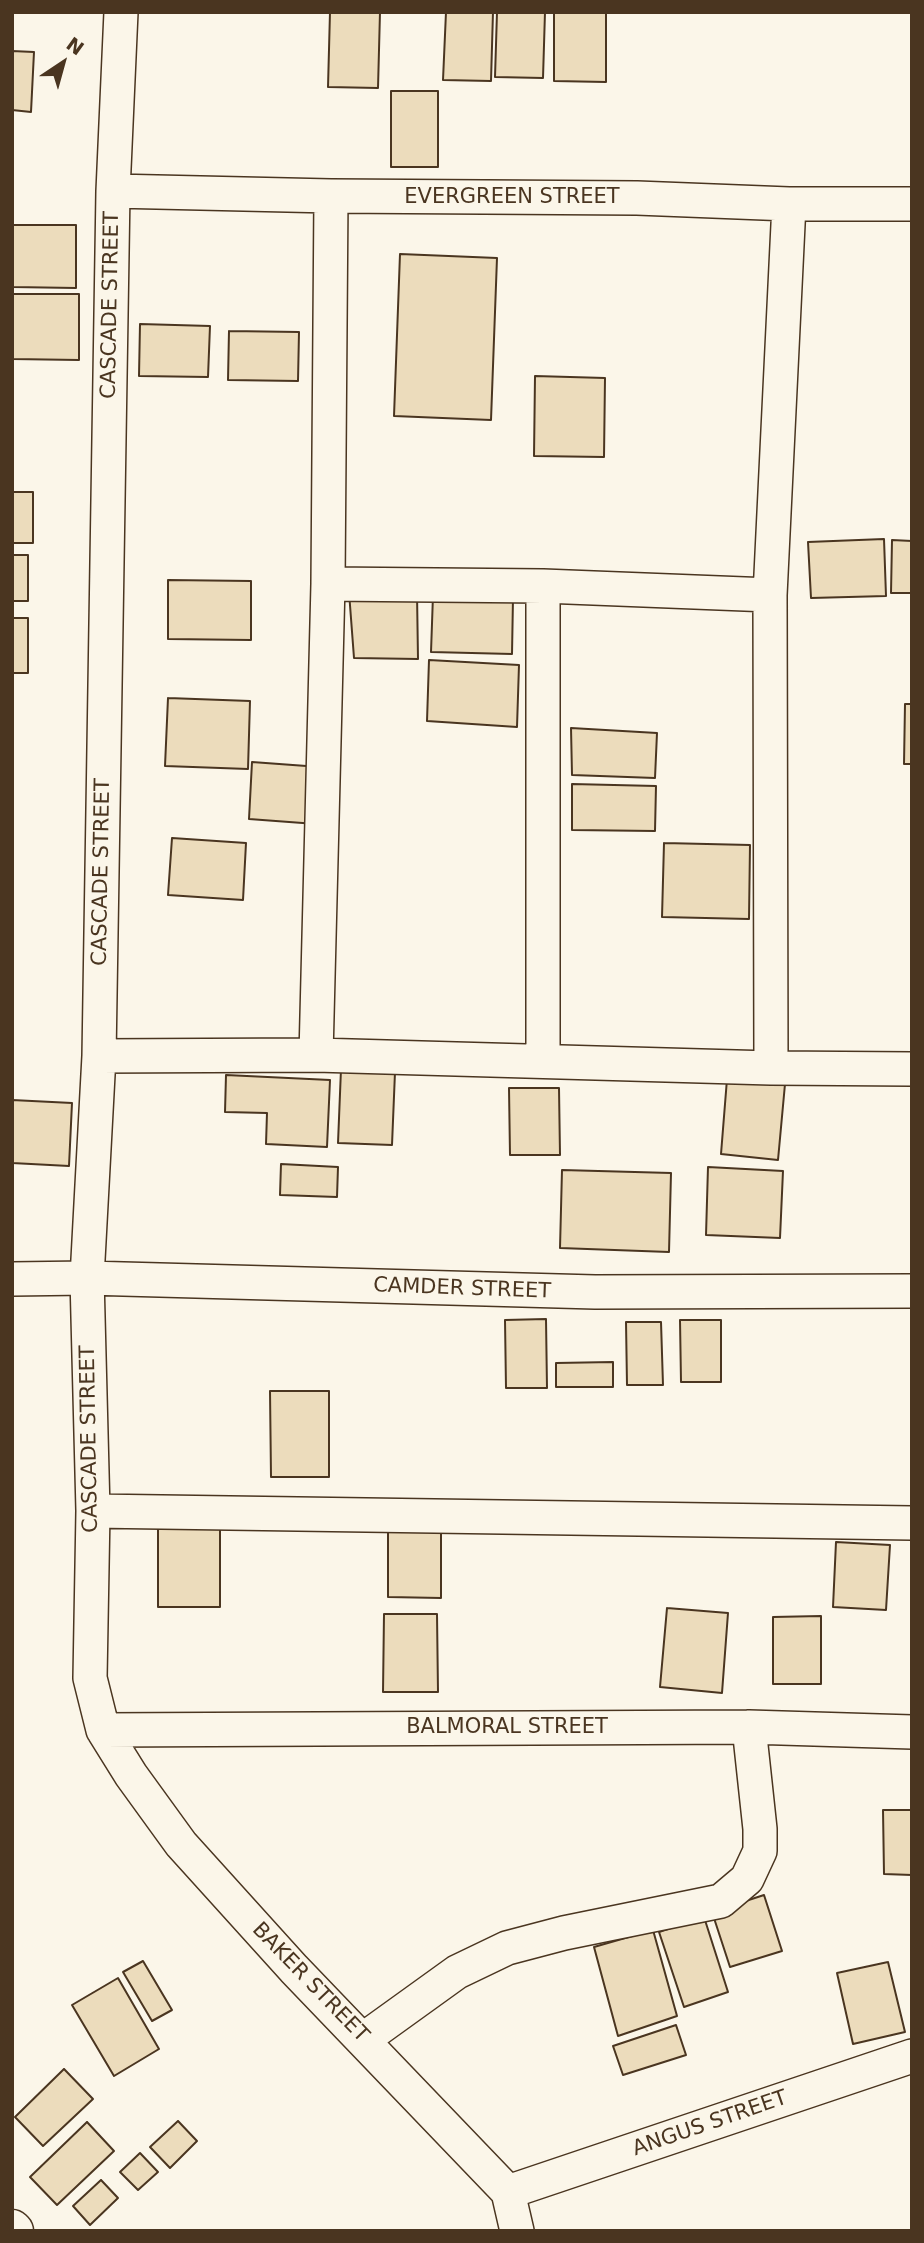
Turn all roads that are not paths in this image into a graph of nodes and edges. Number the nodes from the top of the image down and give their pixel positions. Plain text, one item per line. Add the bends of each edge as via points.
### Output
1 (121, 12) edge
2 (113, 191) junction
3 (331, 196) junction
4 (789, 204) junction
5 (912, 204) edge
6 (328, 584) junction
7 (543, 586) junction
8 (770, 595) junction
9 (316, 1055) junction
10 (99, 1056) junction
11 (543, 1061) junction
12 (771, 1068) junction
13 (912, 1069) edge
14 (87, 1278) junction
15 (12, 1279) edge
16 (912, 1291) edge
17 (93, 1511) junction
18 (912, 1523) edge
19 (749, 1727) junction
20 (103, 1730) junction
21 (912, 1732) edge
22 (364, 2039) junction
23 (912, 2056) edge
24 (508, 2192) junction
25 (517, 2231) edge

1 - 2 street, CASCADE STREET
2 - 3 street, EVERGREEN STREET
2 - 10 street, CASCADE STREET
3 - 4 street, EVERGREEN STREET
3 - 6 street
4 - 5 street, EVERGREEN STREET
4 - 8 street
6 - 7 street
6 - 9 street
7 - 8 street
7 - 11 street
8 - 12 street
9 - 10 street
9 - 11 street
10 - 14 street, CASCADE STREET
11 - 12 street
12 - 13 street
14 - 15 street, CAMDER STREET
14 - 16 street, CAMDER STREET via 595,1292
14 - 17 street, CASCADE STREET
17 - 18 street
17 - 20 street, CASCADE STREET via 90,1678
19 - 20 street, BALMORAL STREET
19 - 21 street, BALMORAL STREET
19 - 22 street via 760,1851 747,1879 721,1901 507,1948 457,1972
20 - 22 street, BAKER STREET via 181,1844
22 - 24 street, BAKER STREET
23 - 24 street, ANGUS STREET
24 - 25 street

